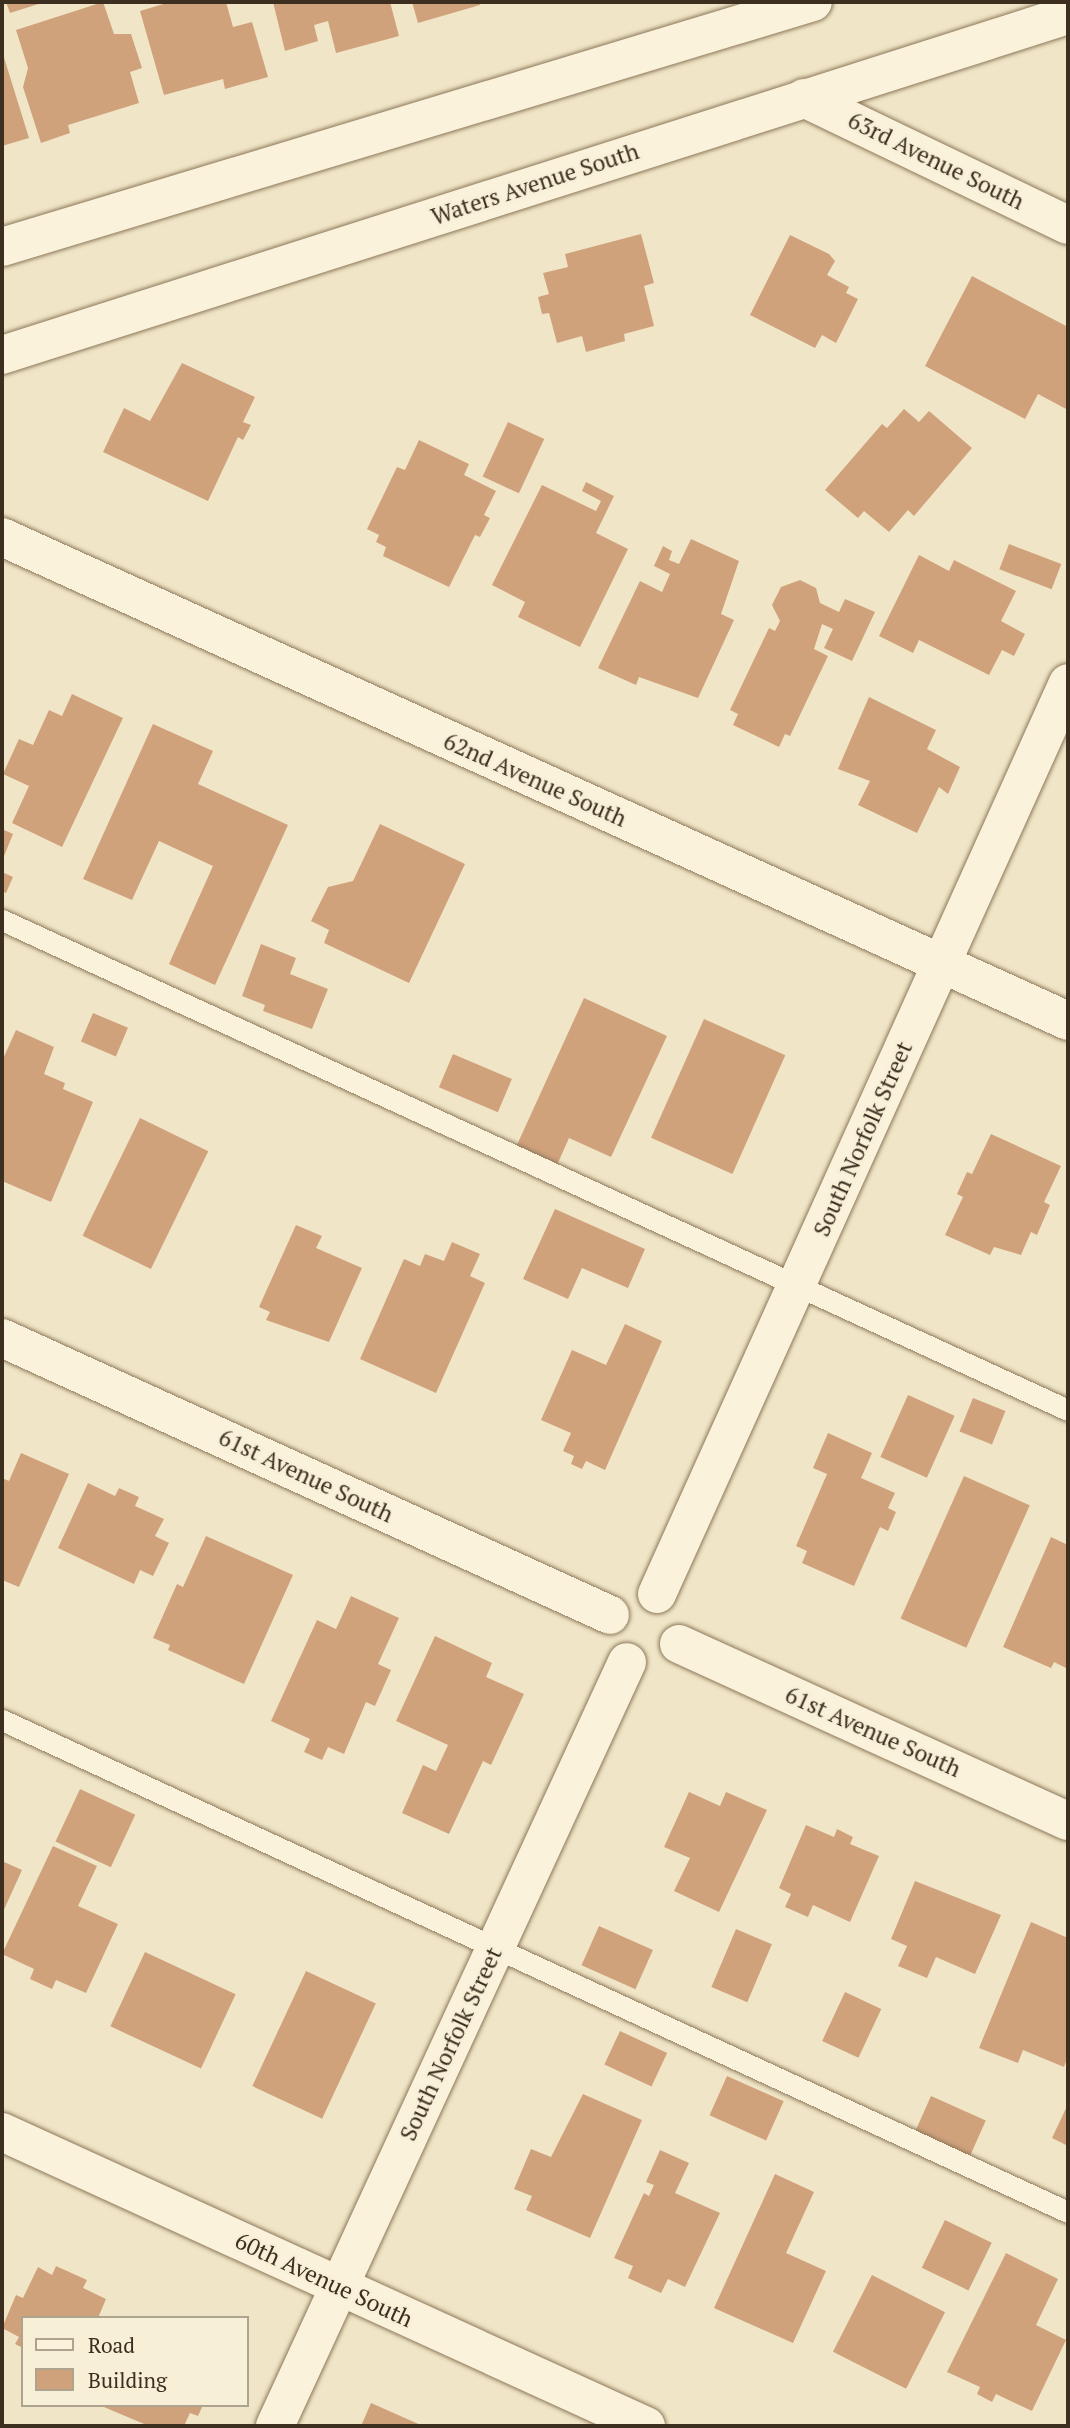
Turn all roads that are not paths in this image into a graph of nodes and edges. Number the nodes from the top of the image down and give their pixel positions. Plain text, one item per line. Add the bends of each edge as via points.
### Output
1 (813, 2) edge
2 (1068, 15) edge
3 (804, 98) junction
4 (1068, 225) edge
5 (2, 247) edge
6 (2, 355) edge
7 (2, 537) edge
8 (1068, 683) edge
9 (2, 920) edge
10 (941, 964) junction
11 (1068, 1021) edge
12 (797, 1286) junction
13 (2, 1338) edge
14 (1068, 1410) edge
15 (657, 1594) junction
16 (610, 1615) junction
17 (679, 1644) junction
18 (627, 1662) junction
19 (2, 1720) edge
20 (1068, 1821) edge
21 (496, 1946) junction
22 (2, 2133) edge
23 (1068, 2212) edge
24 (339, 2287) junction
25 (275, 2426) edge
26 (646, 2426) edge

1 - 5 street
2 - 3 street, Waters Avenue South
3 - 4 street, 63rd Avenue South
3 - 6 street, Waters Avenue South
7 - 10 street, 62nd Avenue South
8 - 10 street, South Norfolk Street
9 - 12 lane
10 - 11 street, 62nd Avenue South
10 - 12 street, South Norfolk Street
12 - 14 lane
12 - 15 street, South Norfolk Street
13 - 16 street, 61st Avenue South
15 - 16 street via 627,1597
15 - 17 street via 680,1616
16 - 18 street via 609,1640
17 - 18 street via 656,1665
17 - 20 street, 61st Avenue South
18 - 21 street, South Norfolk Street
19 - 21 lane
21 - 23 lane
21 - 24 street, South Norfolk Street
22 - 24 street, 60th Avenue South
24 - 25 street, South Norfolk Street
24 - 26 street, 60th Avenue South

